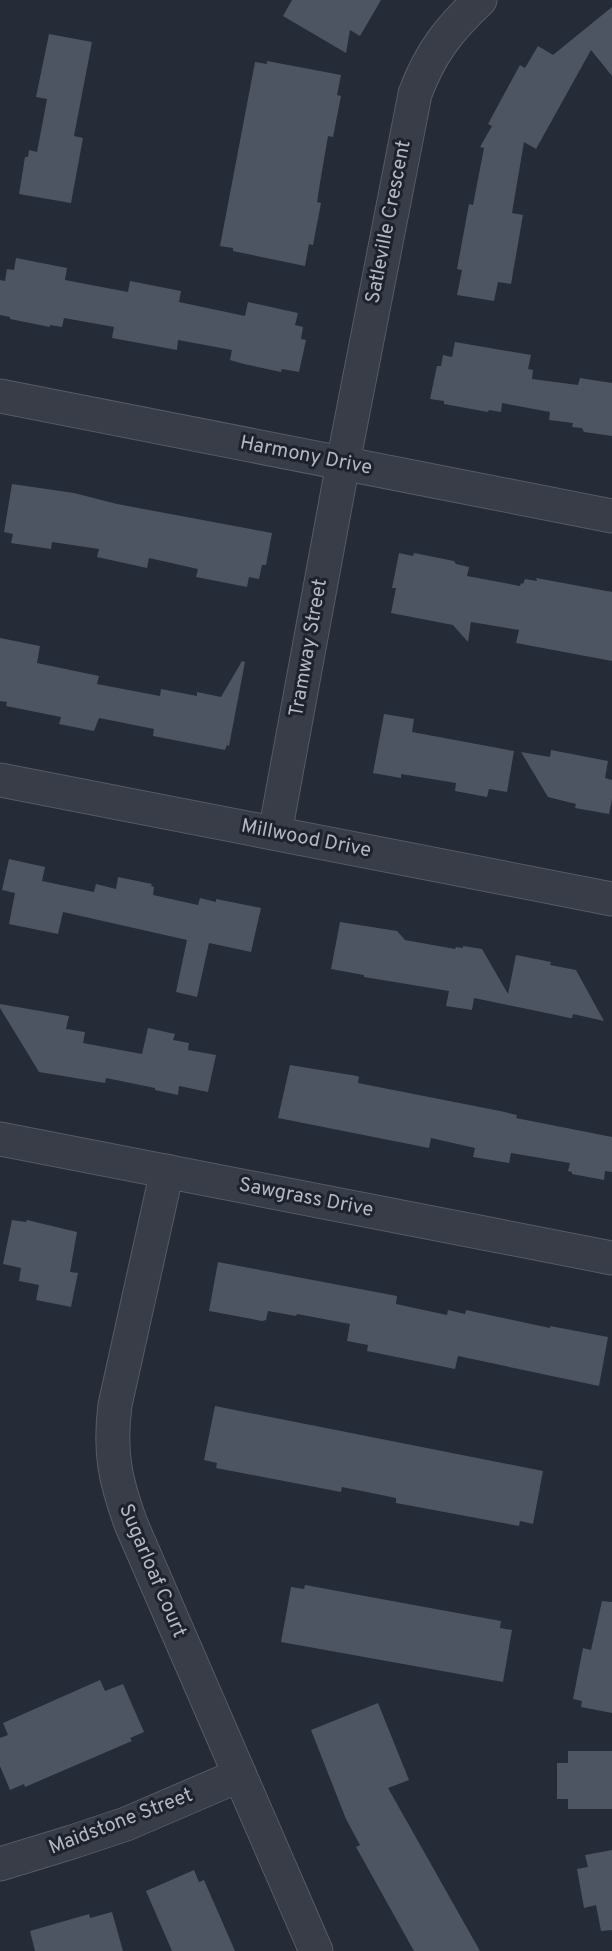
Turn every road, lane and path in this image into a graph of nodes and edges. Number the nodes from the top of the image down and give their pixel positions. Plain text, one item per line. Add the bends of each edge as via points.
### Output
1 (480, 0) edge
2 (0, 396) edge
3 (343, 463) junction
4 (612, 516) edge
5 (0, 780) edge
6 (275, 833) junction
7 (612, 899) edge
8 (0, 1139) edge
9 (167, 1171) junction
10 (612, 1258) edge
11 (240, 1775) junction
12 (0, 1864) edge
13 (316, 1951) edge

1 - 3 street, Satleville Crescent via 435,49 415,93
2 - 3 street, Harmony Drive
3 - 4 street, Harmony Drive
3 - 6 street, Tramway Street
5 - 6 street, Millwood Drive
6 - 7 street, Millwood Drive
8 - 9 street, Sawgrass Drive
9 - 10 street, Sawgrass Drive
9 - 11 street, Sugarloaf Court via 115,1405 112,1453 131,1524
11 - 12 street, Maidstone Street via 126,1824
11 - 13 street, Sugarloaf Court

